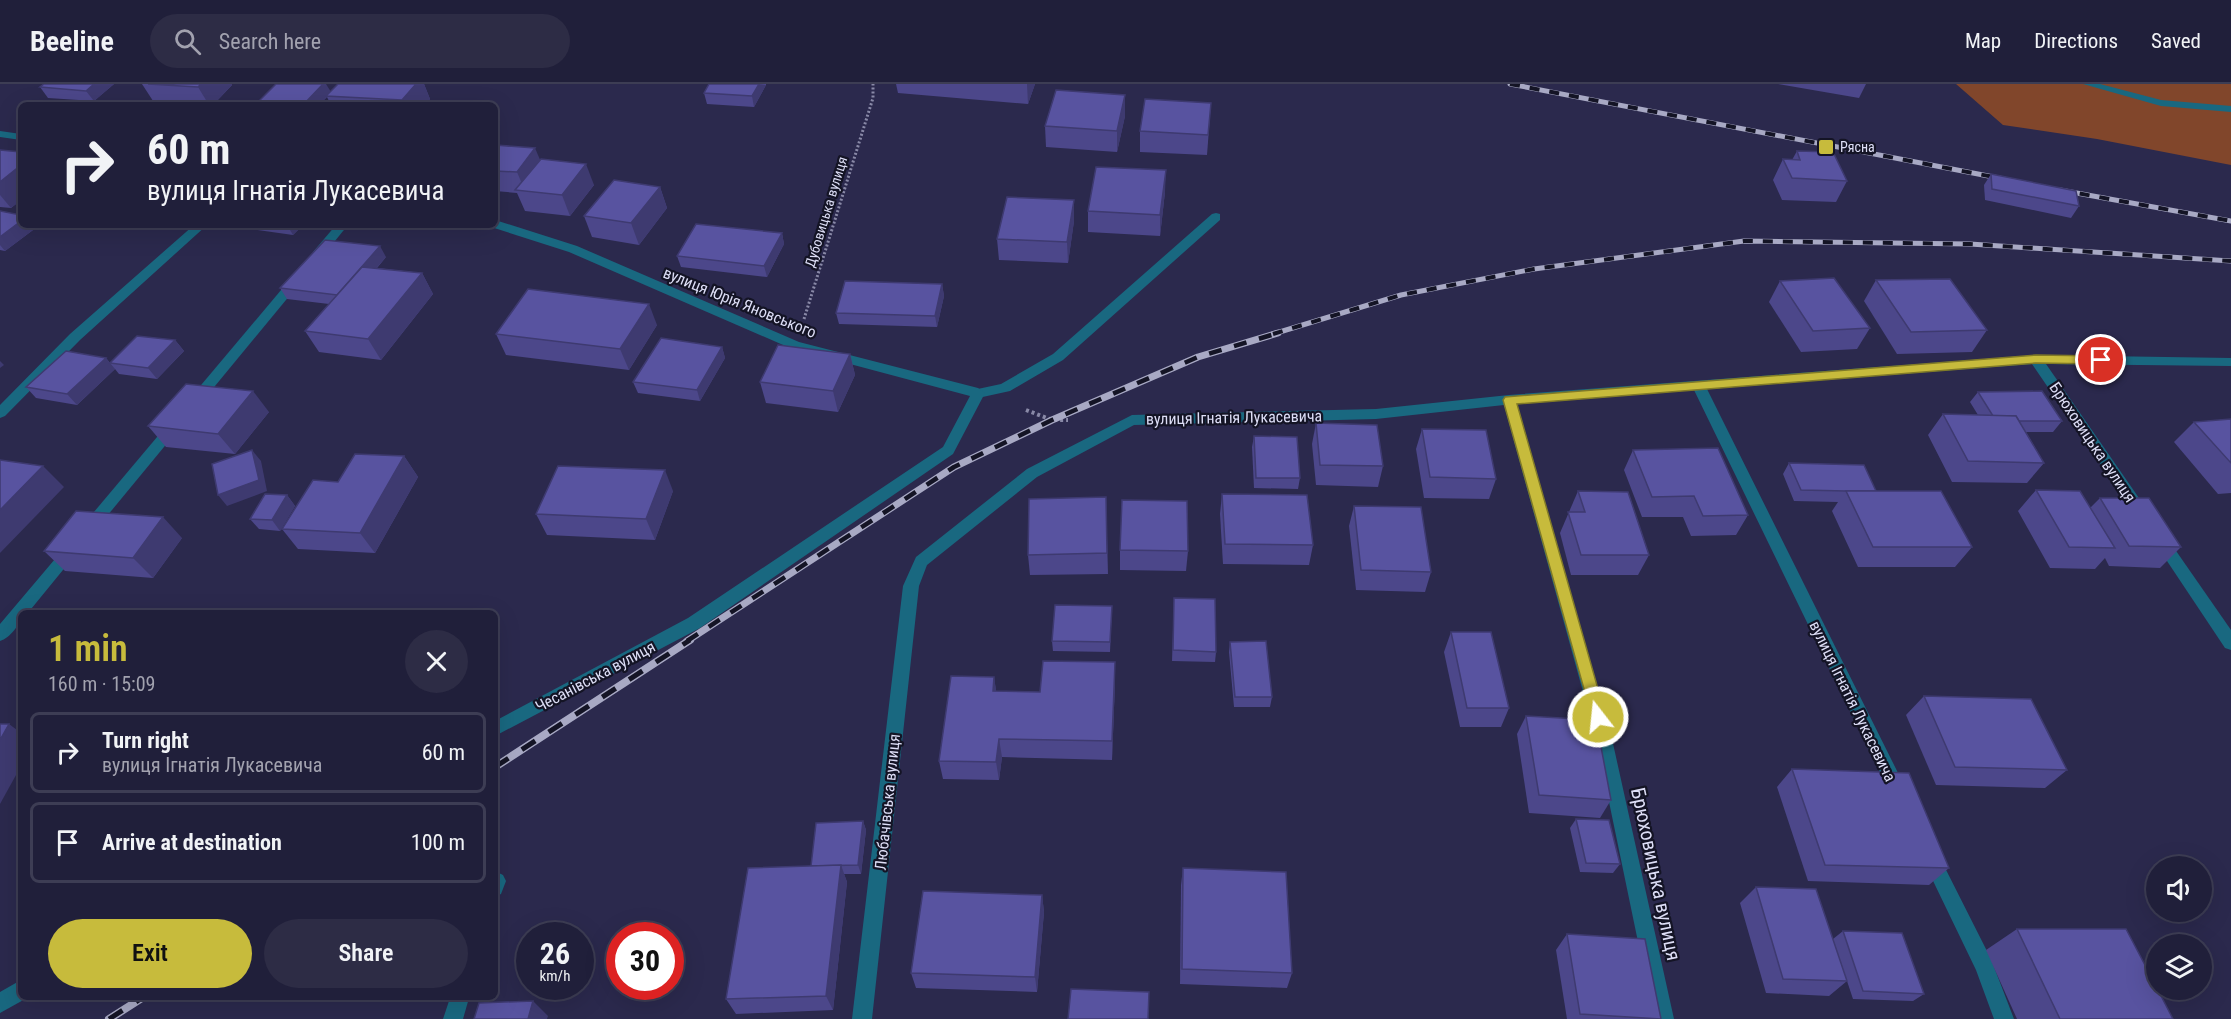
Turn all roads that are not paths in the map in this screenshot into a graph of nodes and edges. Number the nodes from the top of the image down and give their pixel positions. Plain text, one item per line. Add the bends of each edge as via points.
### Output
1 (2088, 84) edge
2 (2231, 109) edge
3 (0, 134) edge
4 (18, 137) edge
5 (1216, 217) dead end
6 (498, 225) edge
7 (198, 228) edge
8 (339, 228) edge
9 (2036, 359) junction
10 (2231, 362) edge
11 (1698, 385) junction
12 (978, 393) junction
13 (1509, 400) junction
14 (0, 413) edge
15 (911, 586) joint
16 (21, 610) edge
17 (18, 613) edge
18 (0, 635) edge
19 (2231, 644) edge
20 (498, 727) edge
21 (1904, 805) edge
22 (1926, 848) edge
23 (18, 992) edge
24 (459, 1000) edge
25 (0, 1003) edge
26 (453, 1019) edge
27 (862, 1019) edge
28 (1664, 1019) edge
29 (2004, 1019) edge

1 - 2 street via 2161,103
3 - 4 street
5 - 12 street via 1058,357 1005,388
6 - 12 street, вулиця Юрія Яновського via 573,249 795,345
7 - 14 street via 75,337
8 - 16 street
9 - 10 street, вулиця Ігнатія Лукасевича
9 - 11 street, вулиця Ігнатія Лукасевича
9 - 19 street, Брюховицька вулиця
11 - 13 street, вулиця Ігнатія Лукасевича
11 - 21 street, вулиця Ігнатія Лукасевича
12 - 20 street, Чесанівська вулиця via 948,450 694,622
13 - 15 street, вулиця Ігнатія Лукасевича via 1376,414 1132,420 1032,473 921,561
13 - 28 street, Брюховицька вулиця via 1604,739
15 - 27 street, Любачівська вулиця
17 - 18 street
22 - 29 street via 1984,966
23 - 25 street
24 - 26 street

